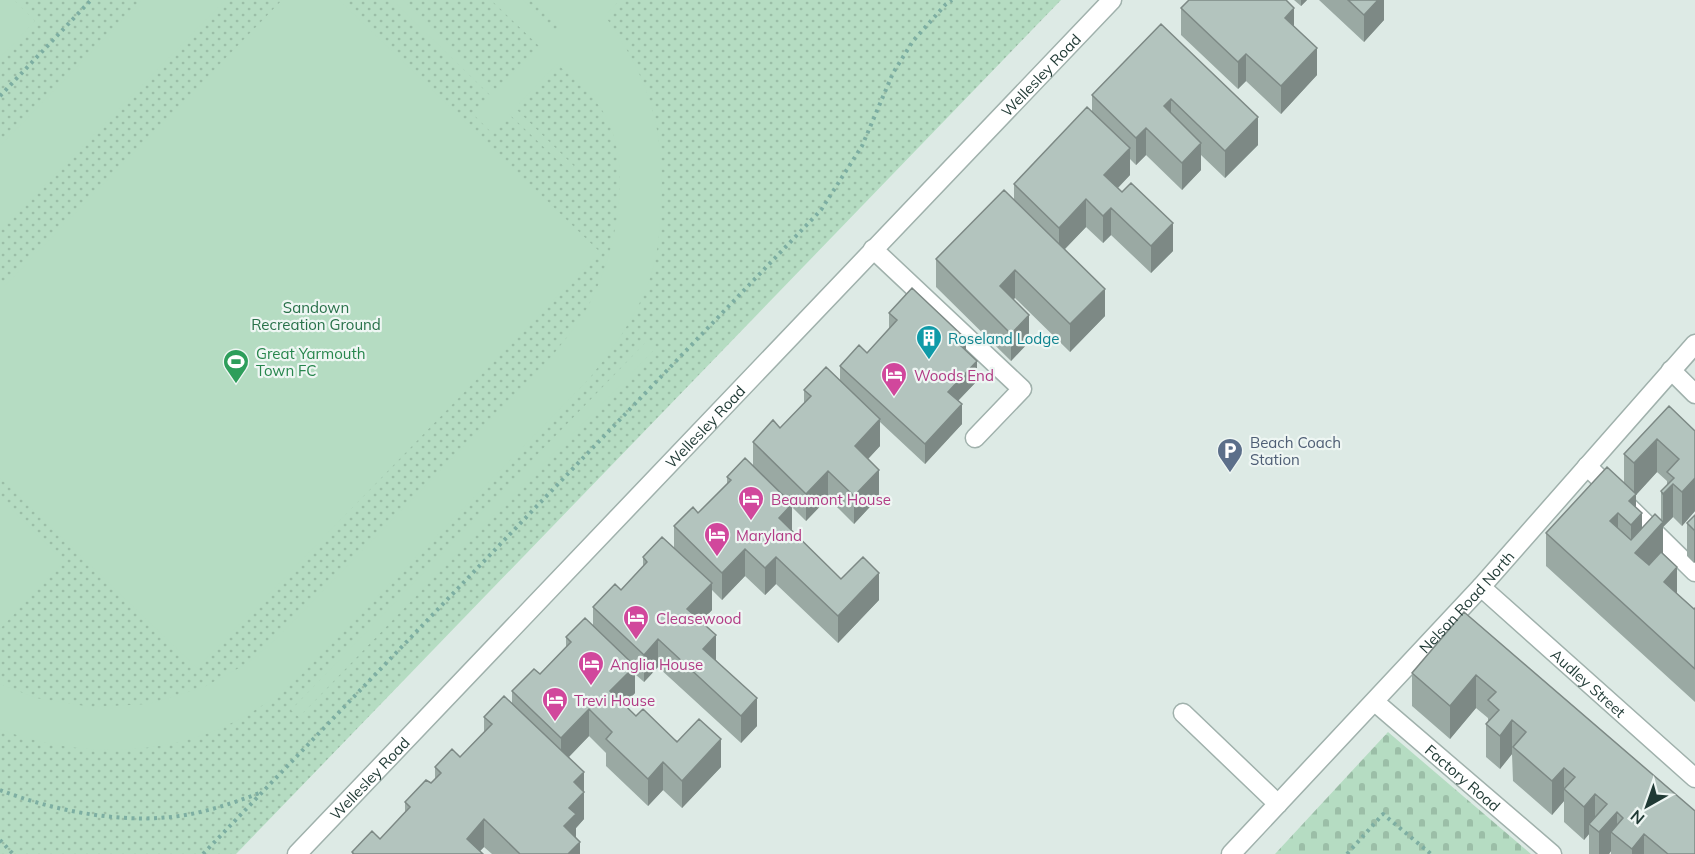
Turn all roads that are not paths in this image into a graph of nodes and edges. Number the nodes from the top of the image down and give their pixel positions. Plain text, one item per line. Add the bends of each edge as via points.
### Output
1 (1112, 0) edge
2 (873, 249) junction
3 (1695, 344) edge
4 (1671, 370) junction
5 (1695, 394) edge
6 (975, 438) dead end
7 (1587, 466) junction
8 (1695, 572) edge
9 (1481, 587) junction
10 (1375, 702) junction
11 (1183, 713) dead end
12 (1695, 778) edge
13 (1278, 804) junction
14 (297, 854) edge
15 (1231, 854) edge
16 (1552, 854) edge

1 - 2 street, Wellesley Road
2 - 6 street via 1022,389
2 - 14 street, Wellesley Road
3 - 4 street, Nelson Road North
4 - 5 street
4 - 7 street, Nelson Road North
7 - 8 street
7 - 9 street, Nelson Road North
9 - 10 street, Nelson Road North
9 - 12 street, Audley Street
10 - 13 street, Nelson Road North
10 - 16 street, Factory Road
11 - 13 street
13 - 15 street, Nelson Road North

